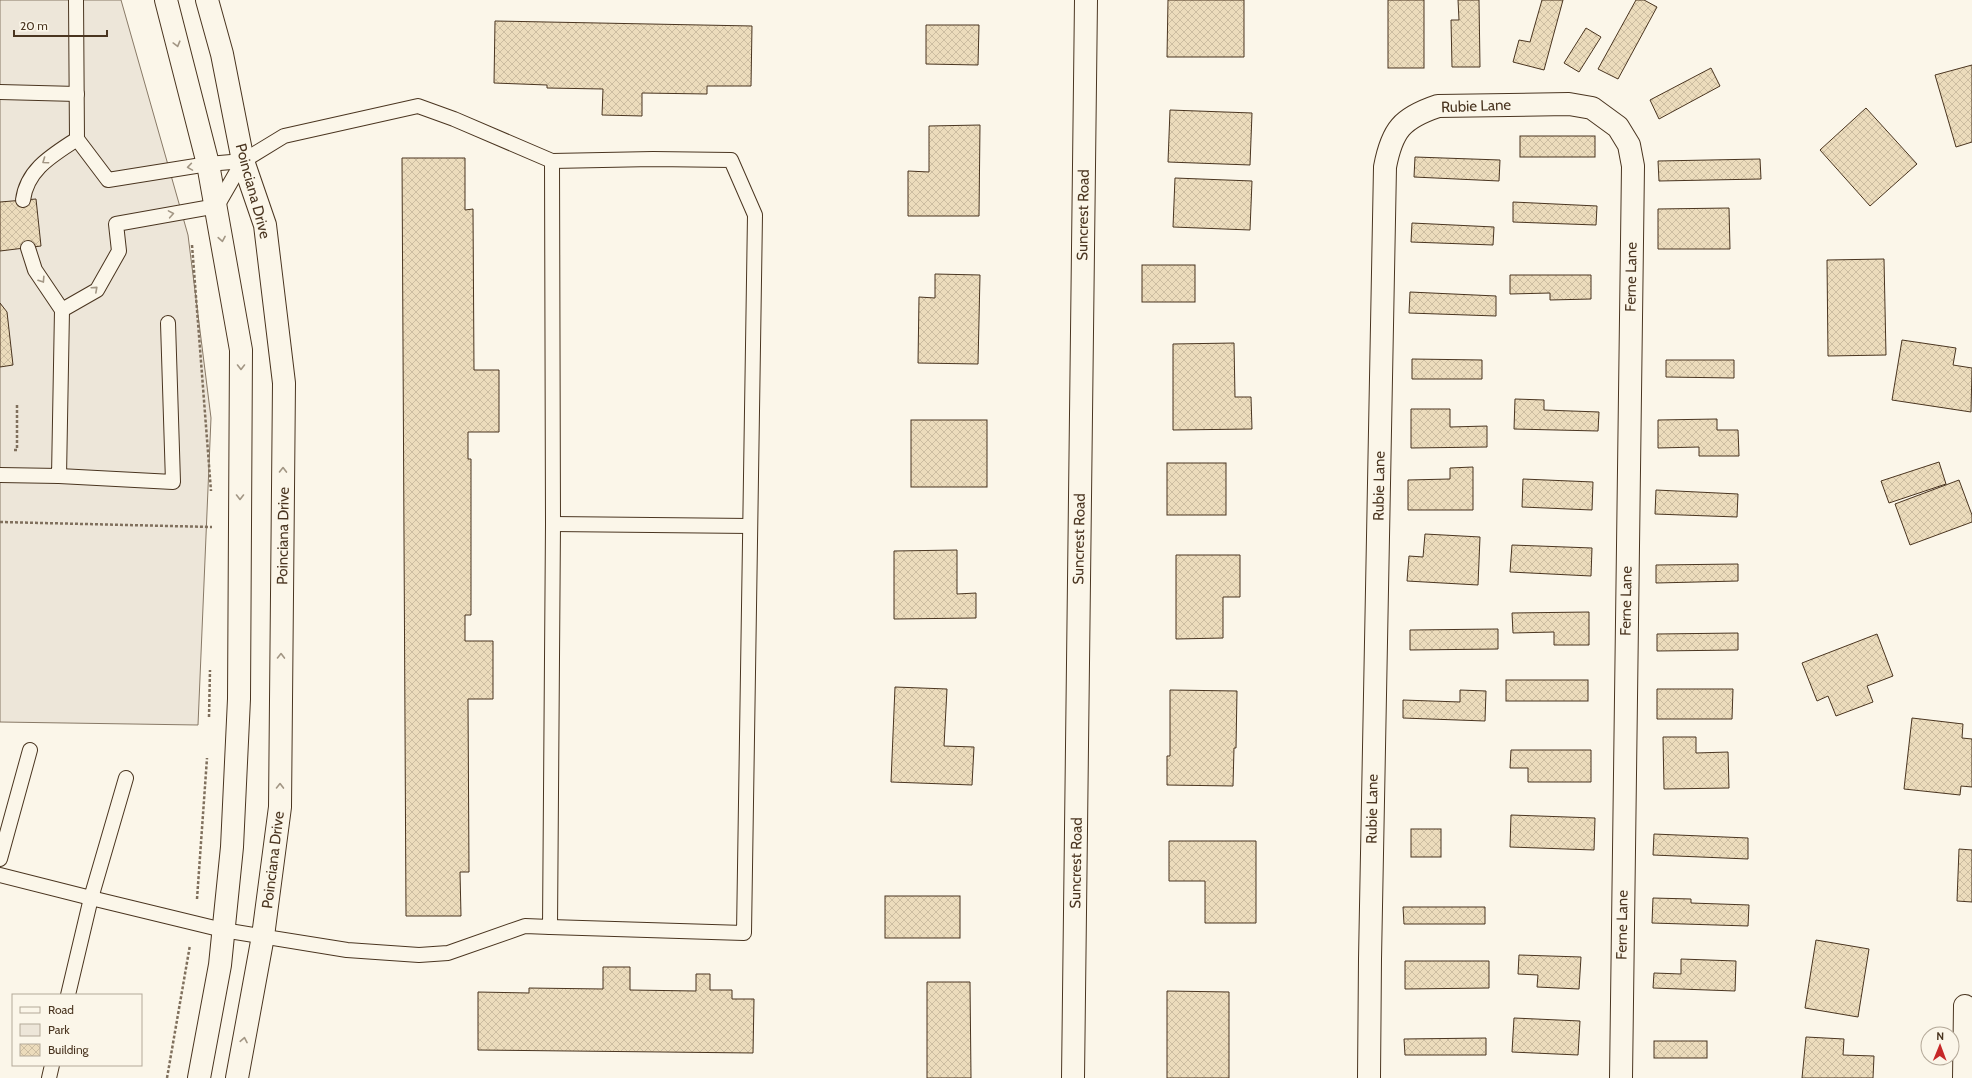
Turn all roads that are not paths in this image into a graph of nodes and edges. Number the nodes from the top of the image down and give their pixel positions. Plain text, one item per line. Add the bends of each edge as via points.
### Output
1 (76, 0) edge
2 (207, 0) edge
3 (1086, 0) edge
4 (166, 3) edge
5 (0, 92) edge
6 (77, 94) junction
7 (1618, 127) joint
8 (77, 139) junction
9 (243, 161) junction
10 (552, 161) junction
11 (208, 164) junction
12 (23, 200) dead end
13 (216, 206) junction
14 (28, 248) dead end
15 (62, 310) junction
16 (168, 323) dead end
17 (0, 475) edge
18 (59, 476) junction
19 (553, 524) junction
20 (750, 526) junction
21 (30, 750) dead end
22 (126, 778) dead end
23 (0, 859) edge
24 (0, 876) edge
25 (91, 898) junction
26 (550, 927) junction
27 (223, 930) junction
28 (264, 936) junction
29 (68, 994) edge
30 (1965, 1006) dead end
31 (52, 1066) edge
32 (49, 1078) edge
33 (199, 1078) edge
34 (237, 1078) edge
35 (1073, 1078) edge
36 (1369, 1078) edge
37 (1621, 1078) edge
38 (1964, 1078) edge

1 - 6 lane
2 - 9 street, Poinciana Drive via 222,54
3 - 35 street, Suncrest Road
4 -> 11 street
5 - 6 lane
6 - 8 lane
7 - 36 street, Rubie Lane via 1592,108 1569,104 1438,106 1418,112 1401,126 1389,144 1385,167
7 - 37 street, Ferne Lane via 1629,145 1633,166
11 -> 8 lane via 108,180
8 -> 12 lane via 40,165 24,188
9 - 10 lane via 284,136 418,106
9 - 11 lane
9 - 13 lane
28 -> 9 street, Poinciana Drive via 280,807 284,382 265,225
10 - 19 lane
10 - 20 lane via 731,160 755,215
11 - 13 street
15 -> 13 lane via 97,290 118,251 116,224
13 -> 27 street via 241,350 239,699 232,847
14 -> 15 lane via 35,270
15 - 18 lane
16 - 18 lane via 173,482
17 - 18 lane
19 - 20 lane
19 - 26 lane
20 - 26 lane via 744,933
21 - 23 lane
22 - 25 lane
24 - 25 lane
25 - 27 lane
25 - 29 lane
26 - 28 lane via 525,926 448,953 419,955 347,950
27 - 28 lane
27 - 33 street via 220,965
34 -> 28 street, Poinciana Drive
30 - 38 street
31 - 32 lane

